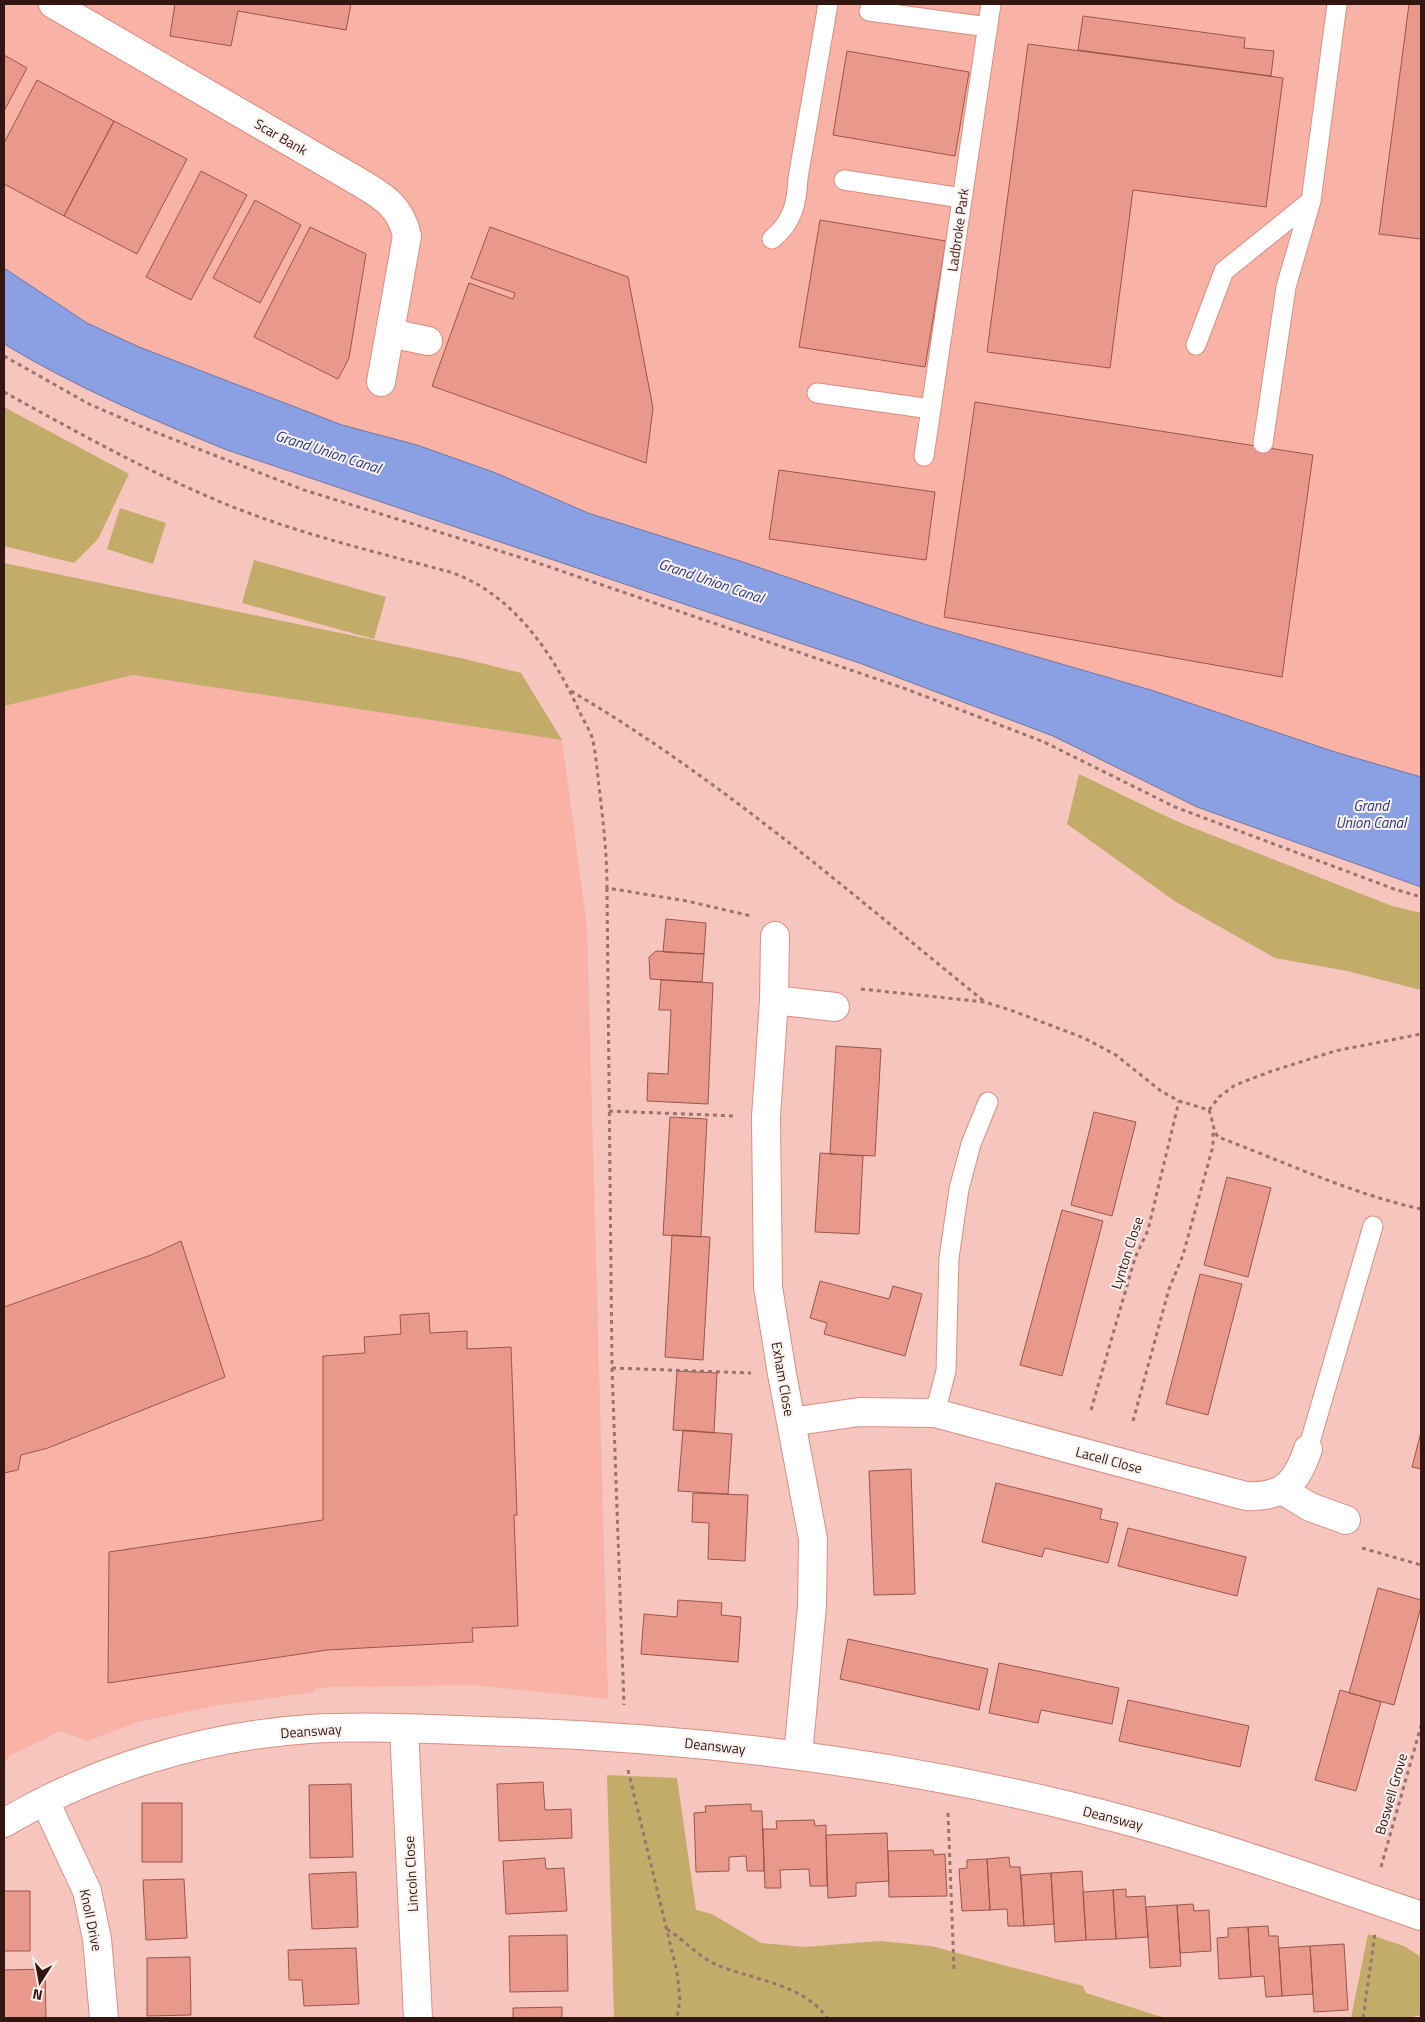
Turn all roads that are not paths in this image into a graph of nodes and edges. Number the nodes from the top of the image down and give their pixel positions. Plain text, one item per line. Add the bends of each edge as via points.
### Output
1 (53, 4) edge
2 (828, 4) edge
3 (991, 4) edge
4 (1336, 4) edge
5 (870, 11) dead end
6 (988, 27) junction
7 (844, 180) dead end
8 (962, 198) junction
9 (1311, 201) junction
10 (772, 240) dead end
11 (390, 333) junction
12 (428, 341) dead end
13 (1196, 345) dead end
14 (381, 382) dead end
15 (817, 393) dead end
16 (931, 408) junction
17 (1263, 443) dead end
18 (924, 456) dead end
19 (775, 936) dead end
20 (774, 1000) junction
21 (834, 1007) dead end
22 (988, 1102) dead end
23 (1373, 1226) dead end
24 (935, 1413) junction
25 (791, 1422) junction
26 (1308, 1449) joint
27 (1282, 1490) junction
28 (1346, 1520) dead end
29 (404, 1729) junction
30 (798, 1755) junction
31 (45, 1801) junction
32 (4, 1823) edge
33 (1421, 1916) edge
34 (104, 2018) edge
35 (418, 2018) edge

1 - 11 street, Scar Bank via 386,199 401,216 407,236
2 - 10 lane via 798,178 798,198 784,230
3 - 6 lane, Ladbroke Park
4 - 9 lane
5 - 6 lane
6 - 8 lane, Ladbroke Park
7 - 8 lane
8 - 16 lane, Ladbroke Park
9 - 13 lane via 1224,271
9 - 17 lane via 1286,287
11 - 12 street
11 - 14 street, Scar Bank
15 - 16 lane
16 - 18 lane, Ladbroke Park
19 - 20 street, Exham Close
20 - 21 street
20 - 25 street, Exham Close via 766,1117 768,1287
22 - 24 lane via 958,1189 949,1258 946,1370
23 - 26 lane
24 - 25 street, Lacell Close via 859,1412
24 - 27 street, Lacell Close via 1246,1496 1261,1497
25 - 30 street, Exham Close via 813,1539 812,1606
26 - 27 street via 1296,1478
27 - 28 street via 1310,1507
29 - 30 street, Deansway via 566,1735
29 - 31 street, Deansway via 306,1730 218,1742 160,1756 100,1776
29 - 35 street, Lincoln Close
30 - 33 street, Deansway via 953,1781 1150,1827
31 - 32 street, Deansway
31 - 34 street, Knoll Drive via 87,1891 97,1939

